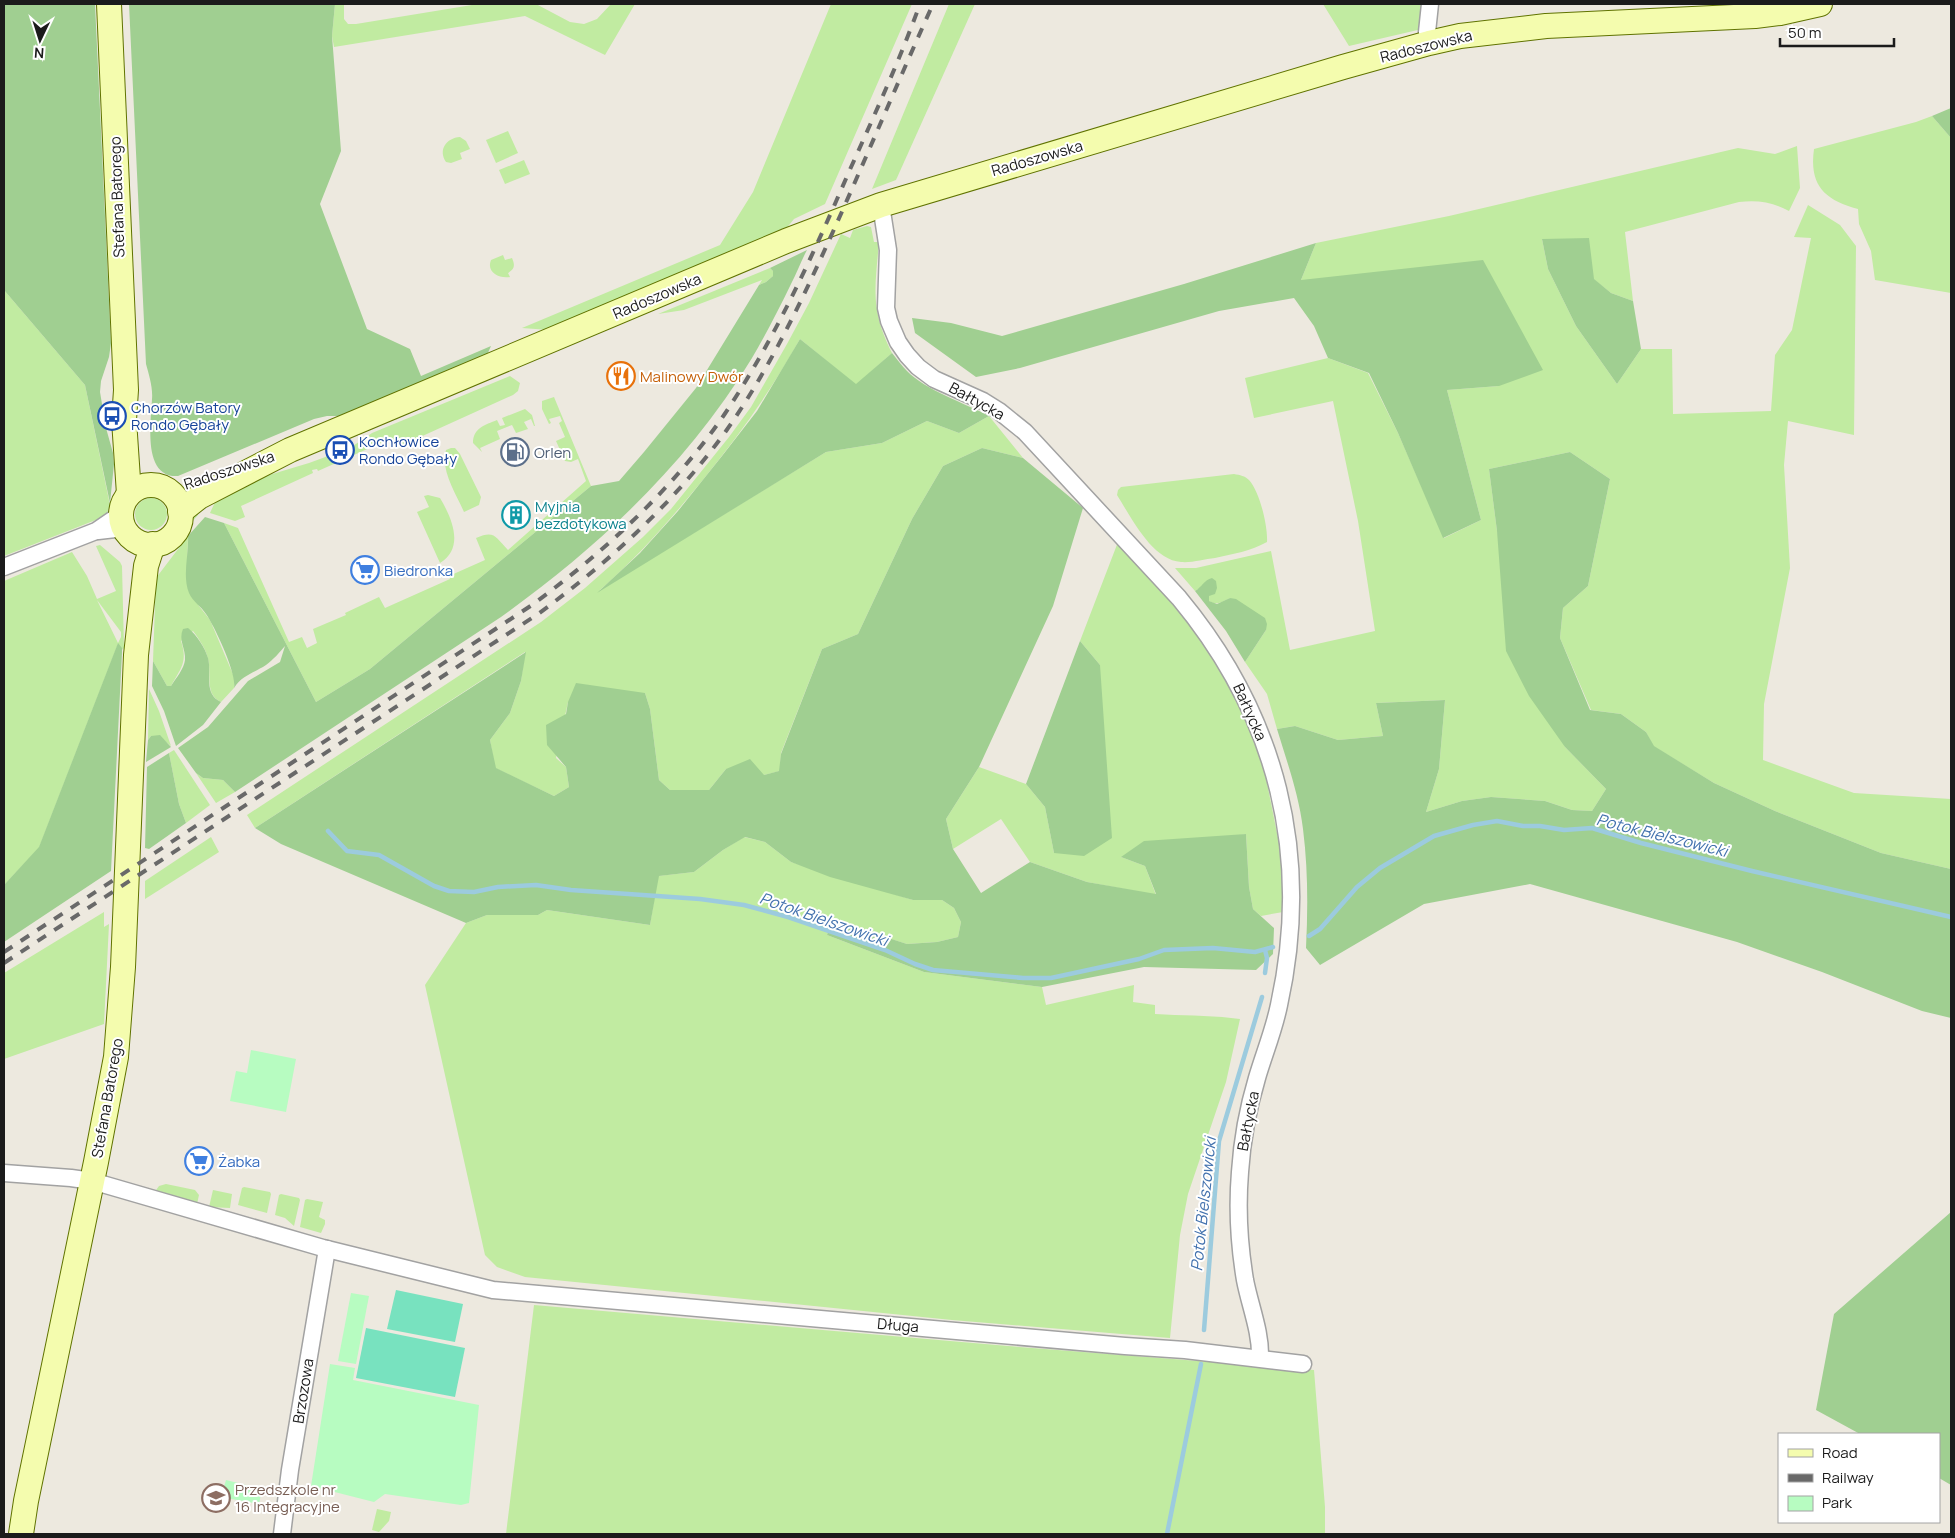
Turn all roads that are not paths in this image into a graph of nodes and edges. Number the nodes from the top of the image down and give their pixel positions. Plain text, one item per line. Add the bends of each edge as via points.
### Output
1 (109, 4) edge
2 (1430, 4) edge
3 (1820, 4) edge
4 (1429, 43) junction
5 (880, 205) junction
6 (290, 450) junction
7 (180, 512) junction
8 (139, 513) junction
9 (4, 567) edge
10 (4, 1173) edge
11 (92, 1181) junction
12 (327, 1249) junction
13 (1260, 1358) junction
14 (1303, 1364) dead end
15 (21, 1534) edge
16 (282, 1534) edge

1 - 8 street, Stefana Batorego via 126,390 141,463
2 - 4 street
3 - 4 street, Radoszowska via 1755,16 1506,29
4 - 5 street, Radoszowska
5 - 6 street, Radoszowska via 786,241
5 - 13 street, Bałtycka via 888,250 886,308 893,332 907,355 934,379 983,401 1012,420 1179,598 1228,665 1258,727 1274,773 1289,846 1290,939 1279,1007 1247,1119 1238,1201 1245,1278 1257,1327
6 - 7 street, Radoszowska via 200,497
6 - 8 street, Radoszowska via 193,483
7 - 8 street via 177,500
7 - 8 street via 179,524 171,537 162,542
8 - 9 street
8 - 11 street, Stefana Batorego via 146,566 136,656 119,1030
10 - 11 street
11 - 12 street
11 - 15 street, Stefana Batorego
12 - 13 street, Długa via 493,1290
12 - 16 street, Brzozowa
13 - 14 street, Długa

